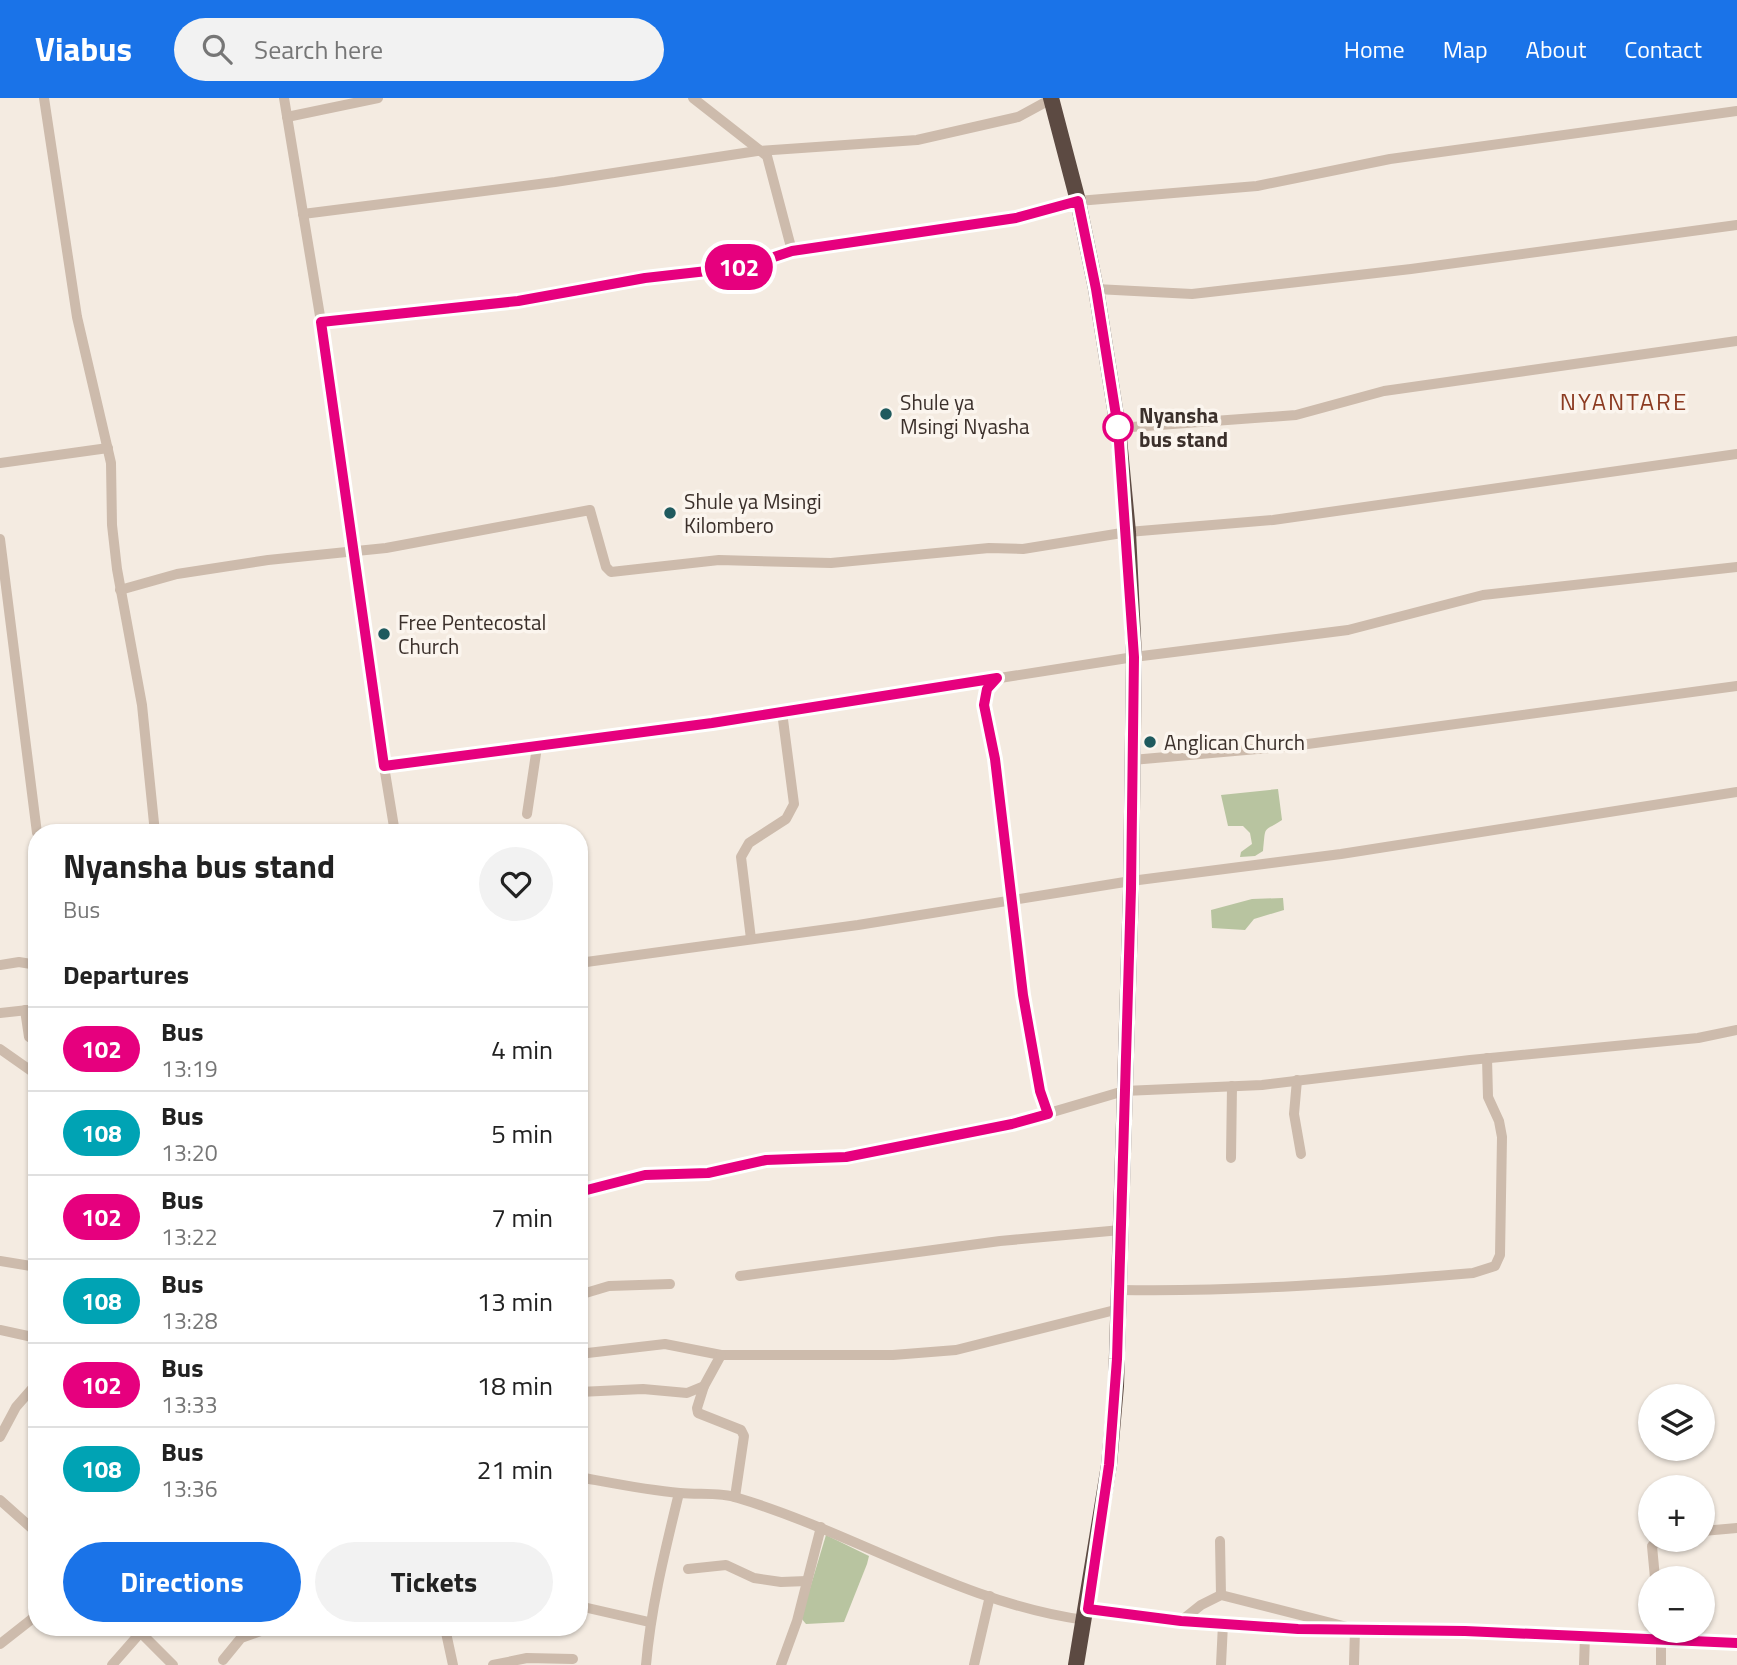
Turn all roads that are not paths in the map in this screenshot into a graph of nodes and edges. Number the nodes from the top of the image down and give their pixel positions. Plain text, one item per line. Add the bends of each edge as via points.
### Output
1 (44, 98) edge
2 (284, 98) edge
3 (379, 98) edge
4 (693, 98) edge
5 (1052, 98) edge
6 (1737, 111) edge
7 (287, 117) junction
8 (757, 150) junction
9 (1078, 201) junction
10 (303, 214) junction
11 (1737, 225) edge
12 (792, 251) junction
13 (1096, 289) junction
14 (321, 322) junction
15 (1737, 341) edge
16 (1118, 428) junction
17 (108, 448) junction
18 (1737, 454) edge
19 (0, 463) edge
20 (1128, 532) junction
21 (0, 539) edge
22 (352, 553) junction
23 (1737, 567) edge
24 (120, 590) junction
25 (1134, 657) junction
26 (997, 678) junction
27 (1737, 686) edge
28 (782, 712) junction
29 (537, 747) junction
30 (1132, 760) junction
31 (384, 766) junction
32 (1737, 792) edge
33 (527, 814) dead end
34 (36, 824) edge
35 (154, 824) edge
36 (394, 824) edge
37 (1131, 881) junction
38 (1012, 900) junction
39 (751, 939) junction
40 (588, 962) edge
41 (28, 964) edge
42 (0, 965) edge
43 (28, 1009) edge
44 (0, 1013) edge
45 (1737, 1030) edge
46 (0, 1049) edge
47 (1487, 1058) junction
48 (28, 1069) edge
49 (1297, 1080) junction
50 (1232, 1086) junction
51 (1124, 1091) junction
52 (1048, 1114) junction
53 (1301, 1154) dead end
54 (1231, 1158) dead end
55 (588, 1190) edge
56 (1121, 1230) junction
57 (0, 1261) edge
58 (28, 1266) edge
59 (740, 1276) dead end
60 (670, 1284) dead end
61 (1120, 1290) junction
62 (588, 1292) edge
63 (1119, 1309) junction
64 (0, 1330) edge
65 (28, 1336) edge
66 (588, 1353) edge
67 (721, 1355) junction
68 (704, 1386) junction
69 (588, 1392) edge
70 (28, 1395) edge
71 (0, 1437) edge
72 (588, 1478) edge
73 (679, 1493) junction
74 (735, 1497) junction
75 (0, 1500) edge
76 (28, 1525) edge
77 (821, 1527) junction
78 (1737, 1528) edge
79 (1715, 1530) edge
80 (1220, 1541) dead end
81 (688, 1569) dead end
82 (807, 1581) junction
83 (1222, 1595) junction
84 (990, 1596) junction
85 (588, 1608) edge
86 (1086, 1615) junction
87 (1181, 1621) junction
88 (28, 1622) edge
89 (649, 1622) junction
90 (1223, 1624) junction
91 (1355, 1629) junction
92 (1638, 1635) edge
93 (134, 1636) edge
94 (144, 1636) edge
95 (247, 1636) edge
96 (447, 1636) edge
97 (1585, 1636) junction
98 (1715, 1641) edge
99 (1661, 1643) edge
100 (1737, 1643) edge
101 (0, 1644) edge
102 (573, 1658) dead end
103 (223, 1660) dead end
104 (112, 1665) edge
105 (173, 1665) edge
106 (453, 1665) edge
107 (493, 1665) edge
108 (646, 1665) edge
109 (781, 1665) edge
110 (974, 1665) edge
111 (1076, 1665) edge
112 (1221, 1665) edge
113 (1354, 1665) edge
114 (1584, 1665) edge
115 (1661, 1665) edge

1 - 17 street via 77,317
2 - 7 street
3 - 7 street
4 - 8 street
5 - 8 street via 1018,117 917,140
5 - 9 highway
6 - 9 street via 1390,159 1257,186
7 - 10 street
8 - 10 street
8 - 12 street via 767,156 773,170
9 - 12 street via 1016,218
9 - 13 highway
10 - 14 street
11 - 13 street via 1192,294
12 - 14 street via 750,265 518,301
13 - 16 highway
14 - 22 street
15 - 16 street via 1384,391 1296,415
16 - 20 highway
17 - 19 street
17 - 24 street
18 - 20 street via 1273,520
20 - 22 street via 1023,549 831,563 719,560 611,572 590,510
20 - 25 highway
21 - 34 street
22 - 24 street via 188,572
22 - 31 street
23 - 25 street via 1483,595 1348,630
24 - 35 street via 142,705
25 - 26 street
25 - 30 highway
26 - 28 street
26 - 38 street via 987,689 984,705
27 - 30 street via 1293,746
28 - 29 street
28 - 39 street via 794,804 786,819 749,843 741,856
29 - 31 street
29 - 33 street
30 - 37 highway
31 - 36 street
32 - 37 street via 1341,855
37 - 38 street
37 - 51 highway
38 - 39 street
38 - 52 street via 1023,995
39 - 40 street
41 - 42 street
43 - 44 street
45 - 47 street via 1698,1038
46 - 48 street
47 - 49 street
47 - 61 street via 1488,1097 1502,1136 1500,1255 1495,1266 1474,1273 1293,1287 1212,1292
49 - 50 street
49 - 53 street via 1294,1114
50 - 51 street
50 - 54 street
51 - 52 street
51 - 56 highway
52 - 55 street via 846,1157 766,1160 708,1173 645,1175
56 - 59 street via 1000,1241
56 - 61 highway
57 - 58 street
60 - 62 street via 609,1286
61 - 63 highway
63 - 67 street via 956,1350 893,1355
63 - 86 highway via 1109,1465
64 - 65 street
66 - 67 street via 665,1344
67 - 68 street
68 - 69 street via 688,1393
68 - 74 street via 698,1413 740,1430 744,1436
70 - 71 street
72 - 73 street
73 - 74 street
73 - 89 street
74 - 77 street
75 - 76 street
77 - 82 street
77 - 84 street
78 - 79 street
80 - 83 street
81 - 82 street via 726,1565 754,1578
82 - 109 street
83 - 87 street
83 - 91 street
84 - 86 street via 1045,1615
84 - 110 street
85 - 89 street
86 - 87 street
86 - 111 highway
87 - 90 street
88 - 101 street
89 - 108 street
90 - 91 street
90 - 112 street
91 - 97 street
91 - 113 street
92 - 97 street
93 - 104 street
94 - 105 street
95 - 103 street
96 - 106 street
97 - 114 street
98 - 100 street
99 - 115 street
102 - 107 street via 527,1658

